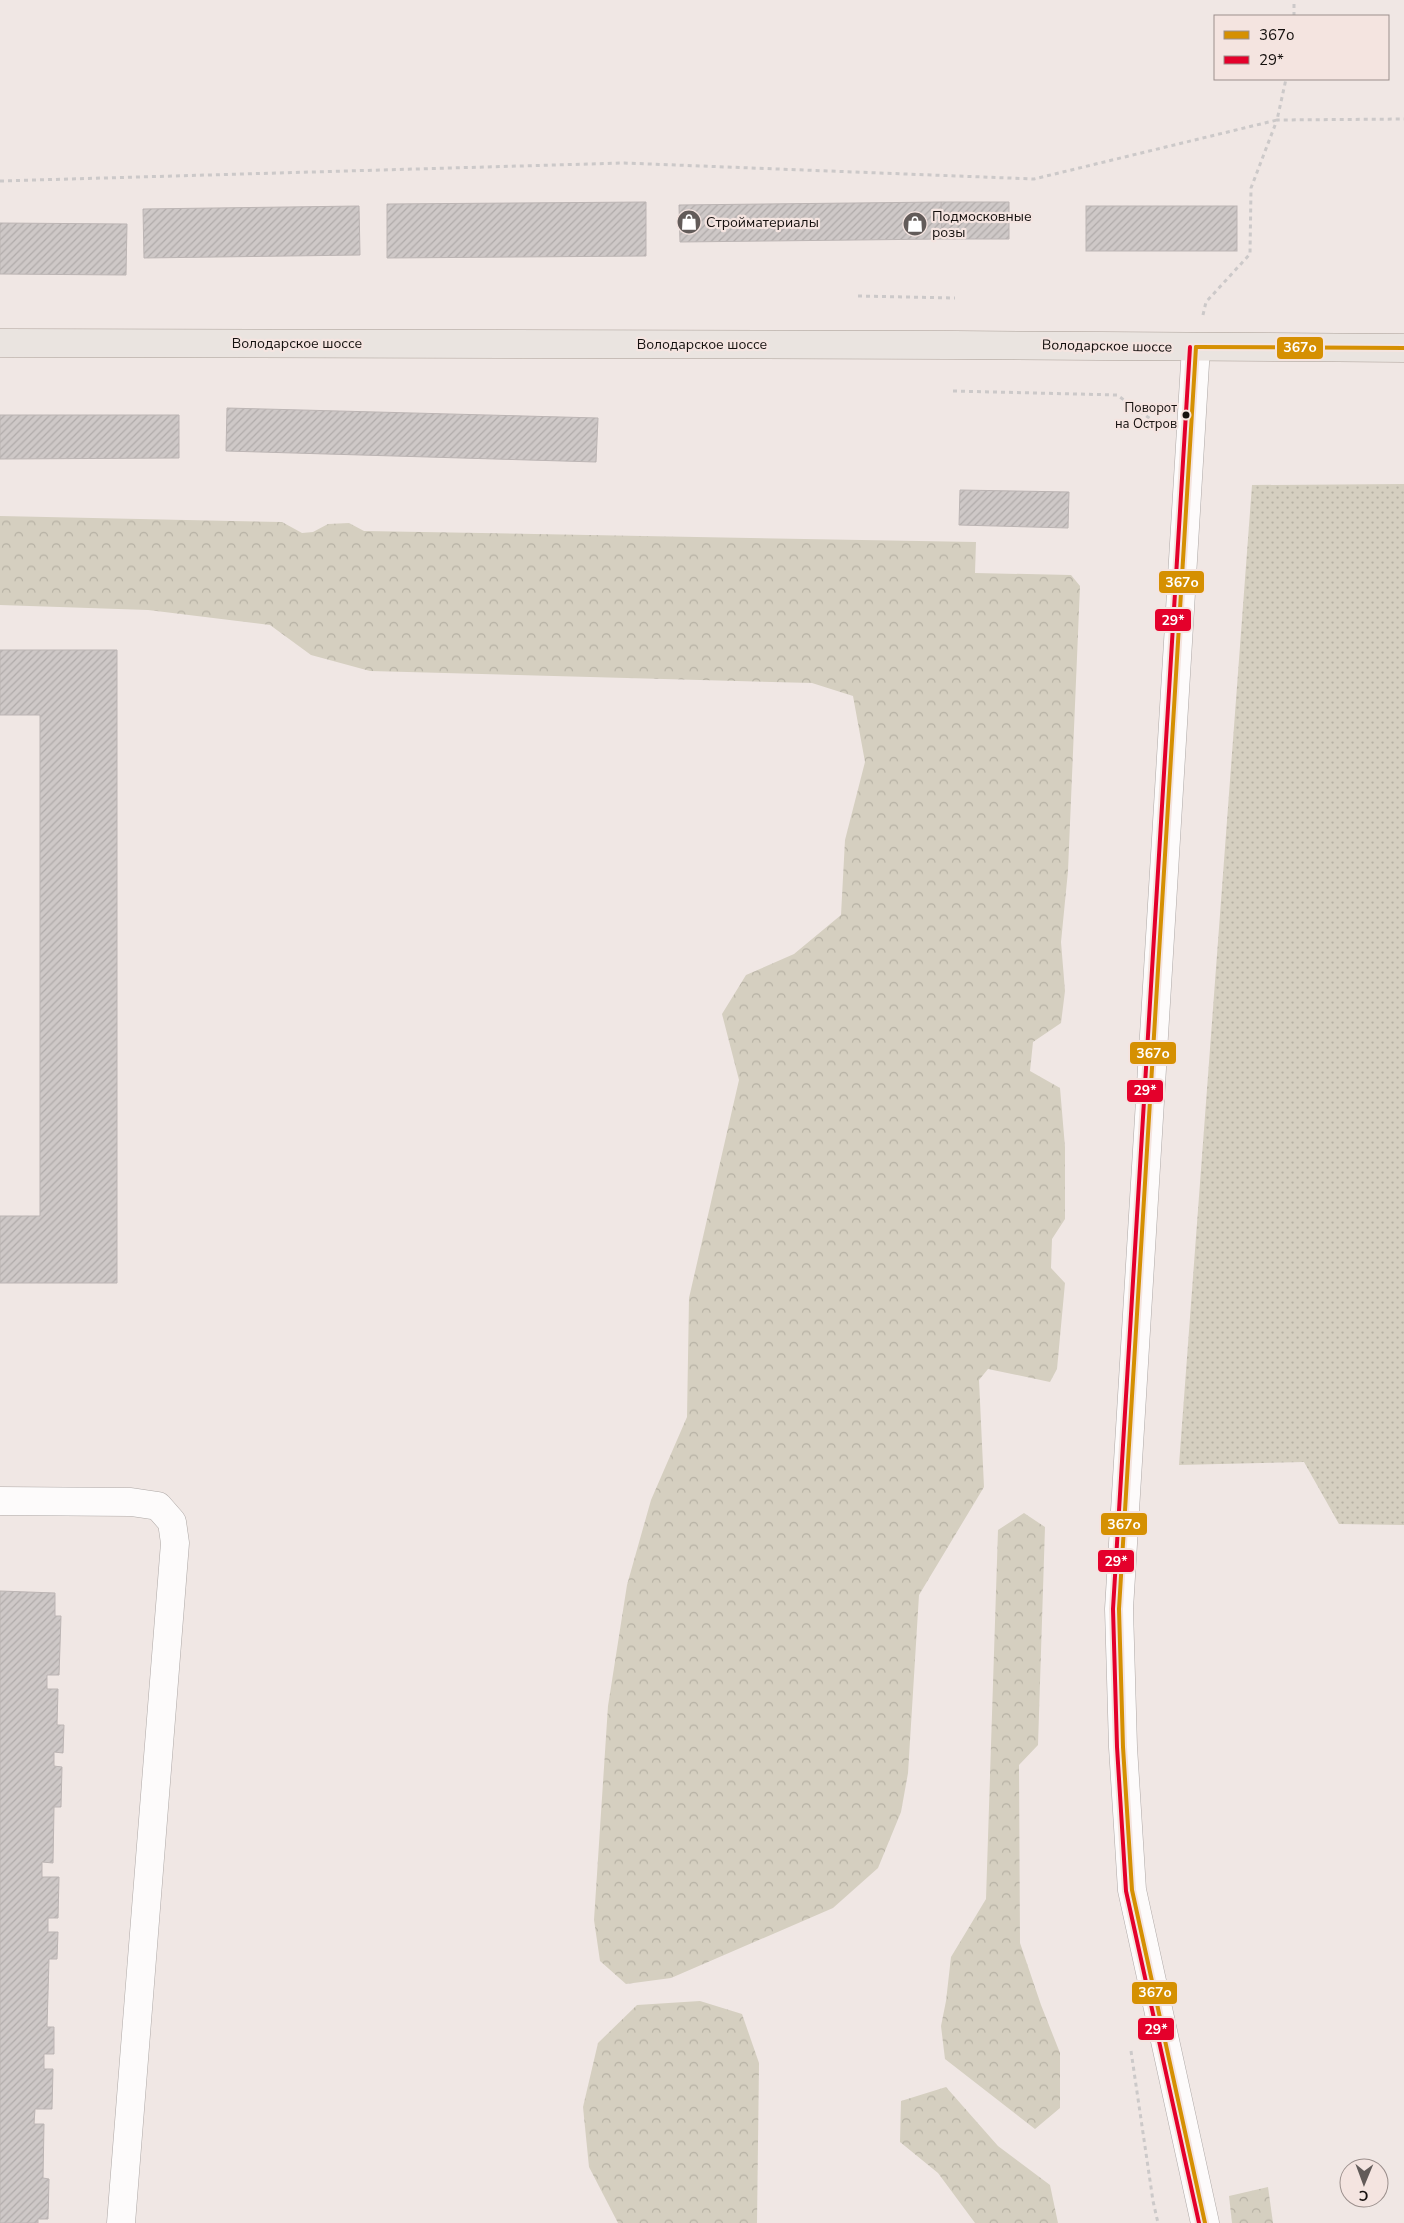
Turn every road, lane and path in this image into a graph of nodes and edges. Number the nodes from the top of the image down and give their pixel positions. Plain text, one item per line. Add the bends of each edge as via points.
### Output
1 (1294, 0) edge
2 (1294, 15) edge
3 (1286, 80) edge
4 (1404, 119) edge
5 (1277, 120) junction
6 (0, 181) edge
7 (858, 296) dead end
8 (954, 298) dead end
9 (0, 343) edge
10 (1196, 347) junction
11 (1404, 348) edge
12 (0, 1501) edge
13 (121, 2223) edge
14 (1205, 2223) edge

1 - 2 path
3 - 5 path
4 - 5 path
5 - 6 path via 1034,179 624,163
5 - 10 path via 1251,188 1250,254 1206,302
7 - 8 path
9 - 10 main road, Володарское шоссе
10 - 11 main road, Володарское шоссе
10 - 14 street via 1119,1609 1132,1890
12 - 13 street via 131,1502 158,1506 172,1522 175,1543

